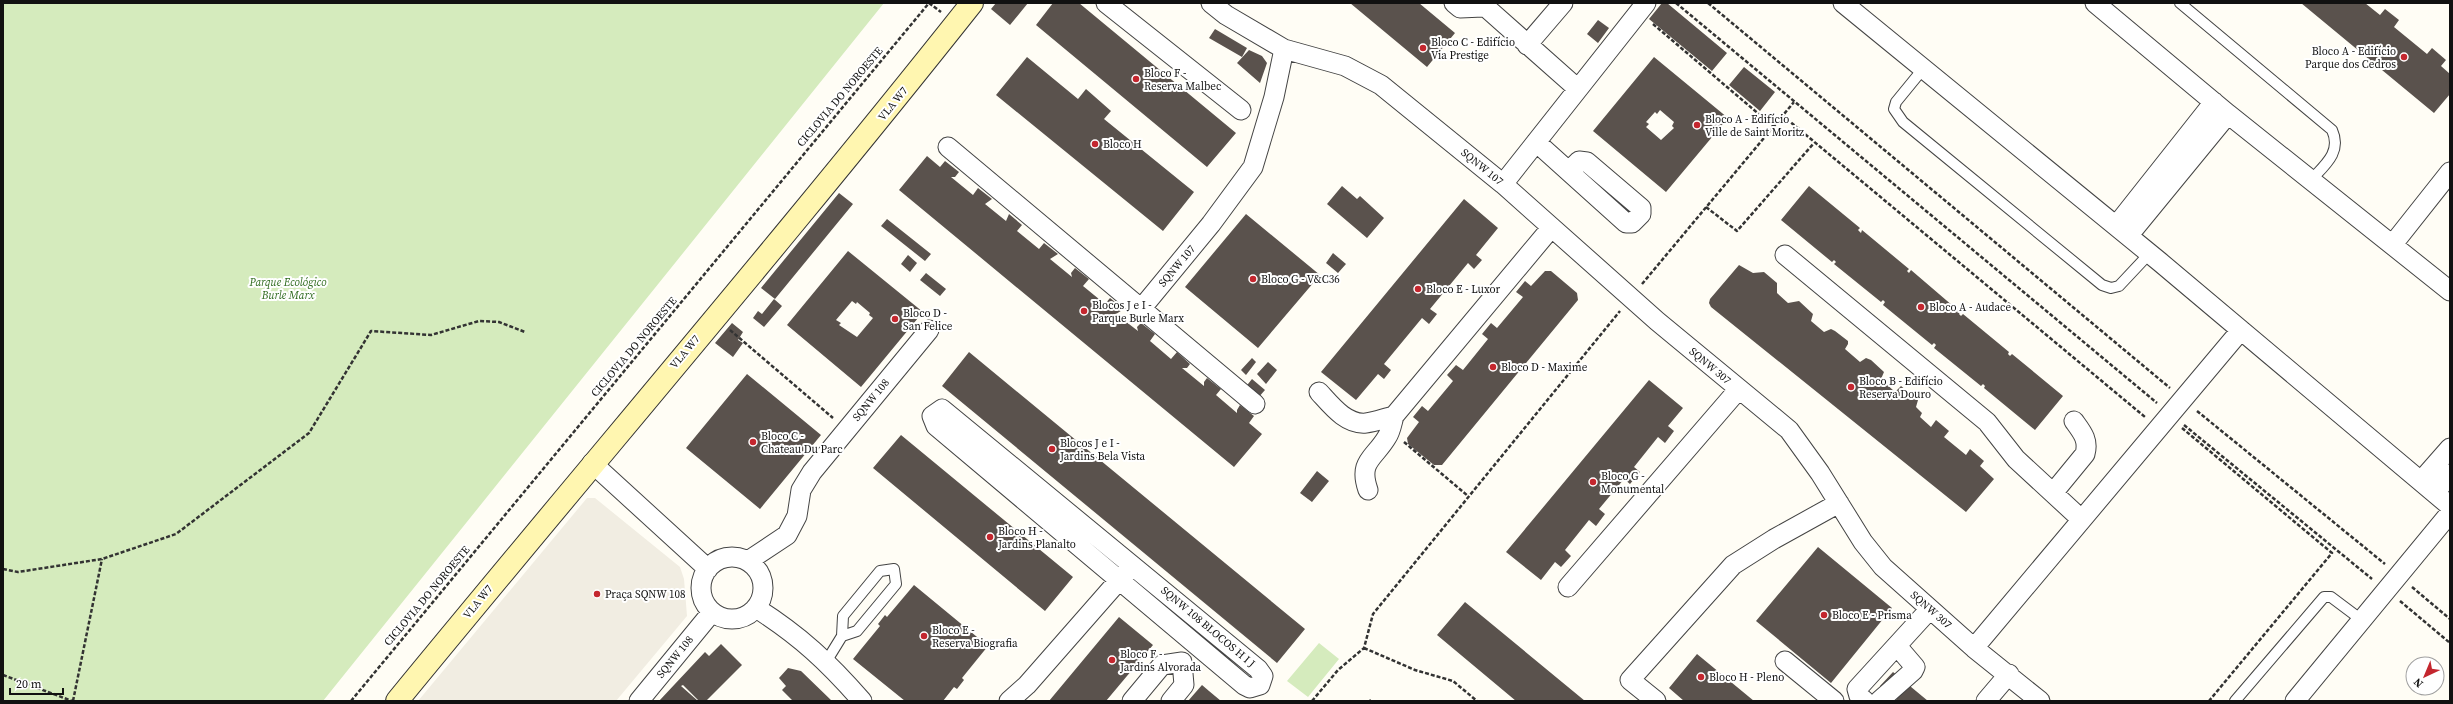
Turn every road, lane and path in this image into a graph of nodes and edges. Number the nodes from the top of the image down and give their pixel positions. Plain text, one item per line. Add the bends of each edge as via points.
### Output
1 (929, 3) edge
2 (972, 3) edge
3 (1106, 3) edge
4 (1211, 3) edge
5 (1454, 3) edge
6 (1563, 3) edge
7 (1676, 3) edge
8 (1708, 3) edge
9 (1842, 3) edge
10 (2095, 3) edge
11 (2180, 3) edge
12 (1482, 5) edge
13 (1643, 8) edge
14 (1527, 45) junction
15 (1284, 49) junction
16 (1923, 69) junction
17 (1578, 89) junction
18 (1794, 102) junction
19 (2214, 102) junction
20 (1241, 110) dead end
21 (2228, 114) junction
22 (1782, 115) junction
23 (1774, 126) junction
24 (1536, 142) junction
25 (1814, 143) junction
26 (948, 147) dead end
27 (1570, 171) dead end
28 (2450, 172) edge
29 (2311, 180) junction
30 (1503, 184) junction
31 (1706, 207) junction
32 (1551, 228) junction
33 (2122, 231) junction
34 (2393, 244) junction
35 (2150, 254) junction
36 (1785, 255) dead end
37 (2450, 291) edge
38 (1631, 298) junction
39 (1141, 309) junction
40 (715, 317) junction
41 (1657, 321) joint
42 (929, 330) dead end
43 (2241, 330) junction
44 (525, 332) dead end
45 (1738, 390) junction
46 (1319, 392) dead end
47 (2182, 398) junction
48 (1255, 404) dead end
49 (2165, 419) junction
50 (2074, 421) dead end
51 (1392, 423) junction
52 (846, 430) junction
53 (2450, 448) edge
54 (592, 463) junction
55 (2450, 474) edge
56 (2428, 487) junction
57 (1368, 490) dead end
58 (2053, 493) junction
59 (1468, 496) junction
60 (1839, 503) junction
61 (2450, 506) edge
62 (2450, 513) edge
63 (2081, 519) junction
64 (102, 559) junction
65 (748, 561) junction
66 (1133, 564) junction
67 (3, 569) edge
68 (708, 569) junction
69 (2398, 575) junction
70 (1119, 580) junction
71 (1568, 587) dead end
72 (2386, 590) junction
73 (756, 608) junction
74 (1930, 609) junction
75 (712, 612) junction
76 (2450, 619) edge
77 (2363, 622) junction
78 (842, 636) junction
79 (2450, 643) edge
80 (1897, 646) junction
81 (1364, 648) junction
82 (1974, 648) junction
83 (1785, 661) dead end
84 (826, 662) junction
85 (2009, 674) junction
86 (3, 675) edge
87 (1858, 699) edge
88 (72, 701) edge
89 (351, 701) edge
90 (397, 701) edge
91 (639, 701) edge
92 (862, 701) edge
93 (1009, 701) edge
94 (1132, 701) edge
95 (1171, 701) edge
96 (1312, 701) edge
97 (1477, 701) edge
98 (1656, 701) edge
99 (1834, 701) edge
100 (1879, 701) edge
101 (1986, 701) edge
102 (2040, 701) edge
103 (2208, 701) edge
104 (2235, 701) edge
105 (2296, 701) edge

1 - 89 path, CICLOVIA DO NOROESTE
2 - 40 main road, VLA W7 via 898,98
3 - 20 street
4 - 15 street, SQNW 107 via 1226,15
5 - 12 street via 1460,8
6 - 14 street
7 - 18 path
8 - 47 path
9 - 16 street
10 - 19 street
11 - 29 lane via 2332,130 2336,147
12 - 14 street
13 - 17 street
13 - 23 path
14 - 17 street
15 - 30 street, SQNW 107 via 1344,66 1381,85
15 - 39 street, SQNW 107 via 1274,97 1253,167 1211,224
16 - 33 street
16 - 35 lane via 1896,102 1894,109 1897,116 2102,285 2111,288 2119,286
17 - 24 street
18 - 22 path
18 - 49 path
19 - 21 street
19 - 33 street
21 - 29 street
21 - 33 street
22 - 23 path
22 - 25 path
23 - 31 path
24 - 27 street
24 - 30 street
25 - 31 path via 1737,231
25 - 49 path
26 - 39 street
28 - 34 street
29 - 34 street
30 - 32 street, SQNW 107
31 - 38 path
32 - 38 street, SQNW 107
32 - 51 street
33 - 35 street
34 - 37 street
35 - 43 street
36 - 58 street via 1987,422 2016,459
38 - 41 street, SQNW 107
38 - 59 path
39 - 48 street
40 - 52 path
40 - 54 main road, VLA W7
41 - 45 street, SQNW 307
42 - 52 street, SQNW 108
43 - 47 street
43 - 56 street
44 - 64 path via 499,322 478,321 431,335 370,331 309,433 176,534
45 - 60 street, SQNW 307 via 1789,430
45 - 71 street
46 - 51 street via 1338,413 1351,420
47 - 49 street
47 - 69 path
49 - 63 street
49 - 72 path
49 - 103 path via 2332,553
50 - 58 street via 2088,446 2085,454
51 - 57 street via 1366,463 1363,477
51 - 59 path
52 - 65 street, SQNW 108 via 801,490 797,516 787,535
53 - 56 street
54 - 68 street
54 - 90 main road, VLA W7
55 - 56 street
56 - 61 street
58 - 63 street
59 - 81 path via 1373,614
60 - 74 street, SQNW 307 via 1863,542 1883,567
60 - 98 street via 1733,565 1630,680
62 - 69 street
63 - 82 street
64 - 67 path via 18,572
64 - 88 path
65 - 68 street via 734,557 720,560
65 - 73 street via 758,570 763,583 762,596
66 - 70 street
66 - 70 street, SQNW 108 BLOCOS H I J via 1258,669 1263,676 1260,685 1250,688 1244,685
66 - 70 street, SQNW 108 BLOCOS H I J via 946,410 934,413 932,419 936,426
68 - 75 street via 703,578 702,589 705,605
69 - 72 street
69 - 76 path
70 - 93 street via 1028,685
72 - 77 street
72 - 79 path
73 - 75 street via 746,616 733,619
73 - 84 street via 793,632
74 - 80 street
74 - 82 street, SQNW 307
75 - 91 street, SQNW 108
77 - 104 lane via 2331,597 2324,597
77 - 105 street
78 - 78 lane via 857,631 896,584 894,569 880,571 843,616
78 - 84 lane
80 - 87 street via 1857,689
80 - 100 street via 1915,667
81 - 96 path via 1338,670
81 - 97 path via 1415,670 1453,681
82 - 85 street, SQNW 307
83 - 99 street
84 - 92 street
85 - 101 street
85 - 102 street, SQNW 307
86 - 88 path
94 - 95 street via 1162,665 1182,662 1184,685

